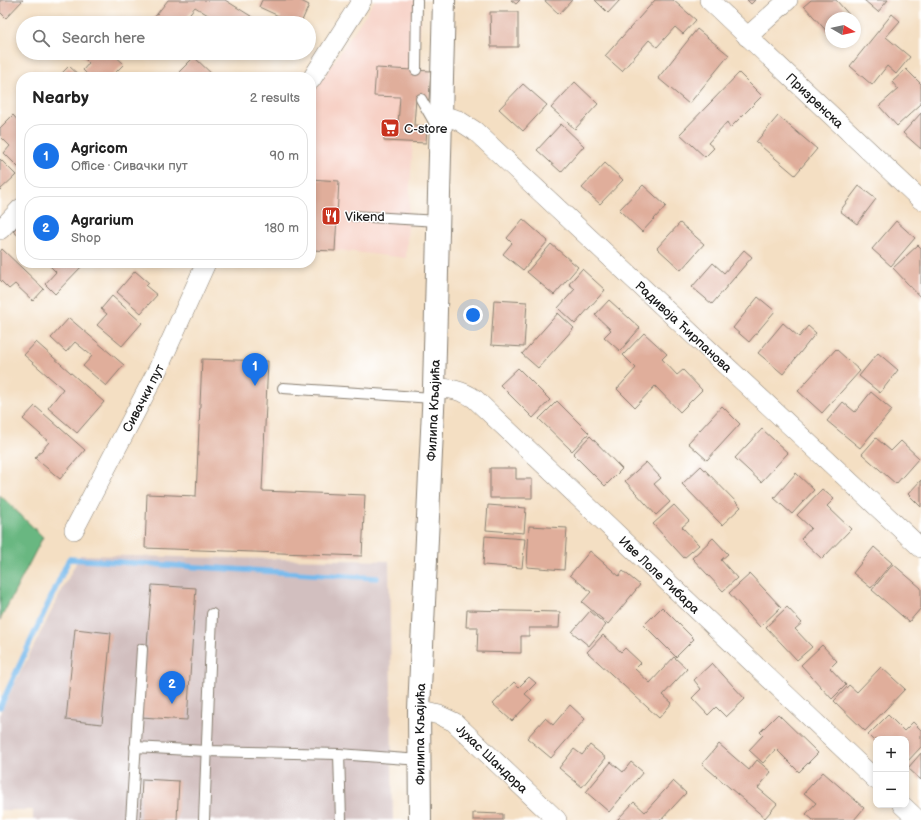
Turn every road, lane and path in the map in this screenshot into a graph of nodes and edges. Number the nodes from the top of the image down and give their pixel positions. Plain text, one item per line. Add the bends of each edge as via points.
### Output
1 (362, 0) edge
2 (416, 0) edge
3 (444, 0) edge
4 (709, 0) edge
5 (788, 0) edge
6 (747, 37) junction
7 (416, 70) dead end
8 (316, 72) edge
9 (421, 99) dead end
10 (440, 124) junction
11 (921, 200) edge
12 (16, 213) edge
13 (354, 216) dead end
14 (438, 221) junction
15 (0, 230) edge
16 (204, 268) edge
17 (283, 388) dead end
18 (433, 393) junction
19 (74, 530) dead end
20 (921, 548) edge
21 (212, 614) dead end
22 (142, 649) dead end
23 (419, 710) junction
24 (135, 747) junction
25 (206, 751) junction
26 (339, 754) junction
27 (420, 760) junction
28 (873, 777) edge
29 (905, 808) edge
30 (131, 820) edge
31 (204, 820) edge
32 (341, 820) edge
33 (420, 820) edge
34 (557, 820) edge
35 (918, 820) edge

1 - 8 street
2 - 7 lane
3 - 10 street, Филипа Кљајића
4 - 6 street, Призренска
5 - 6 street
6 - 11 street, Призренска
9 - 10 lane
10 - 14 street, Филипа Кљајића
10 - 20 street, Радивоја Ћирпанова via 458,120 475,131
12 - 15 street
13 - 14 lane
14 - 18 street, Филипа Кљајића
16 - 19 street, Сивачки пут via 157,371
17 - 18 lane
18 - 23 street, Филипа Кљајића
18 - 28 street, Иве Лоле Рибара via 458,390 475,399
21 - 25 lane
22 - 24 lane
23 - 27 street, Филипа Кљајића
23 - 34 street, Јухас Шандора via 454,722
24 - 25 lane
24 - 30 lane
25 - 26 lane
25 - 31 lane
26 - 27 lane
26 - 32 lane
27 - 33 street, Филипа Кљајића
29 - 35 street

